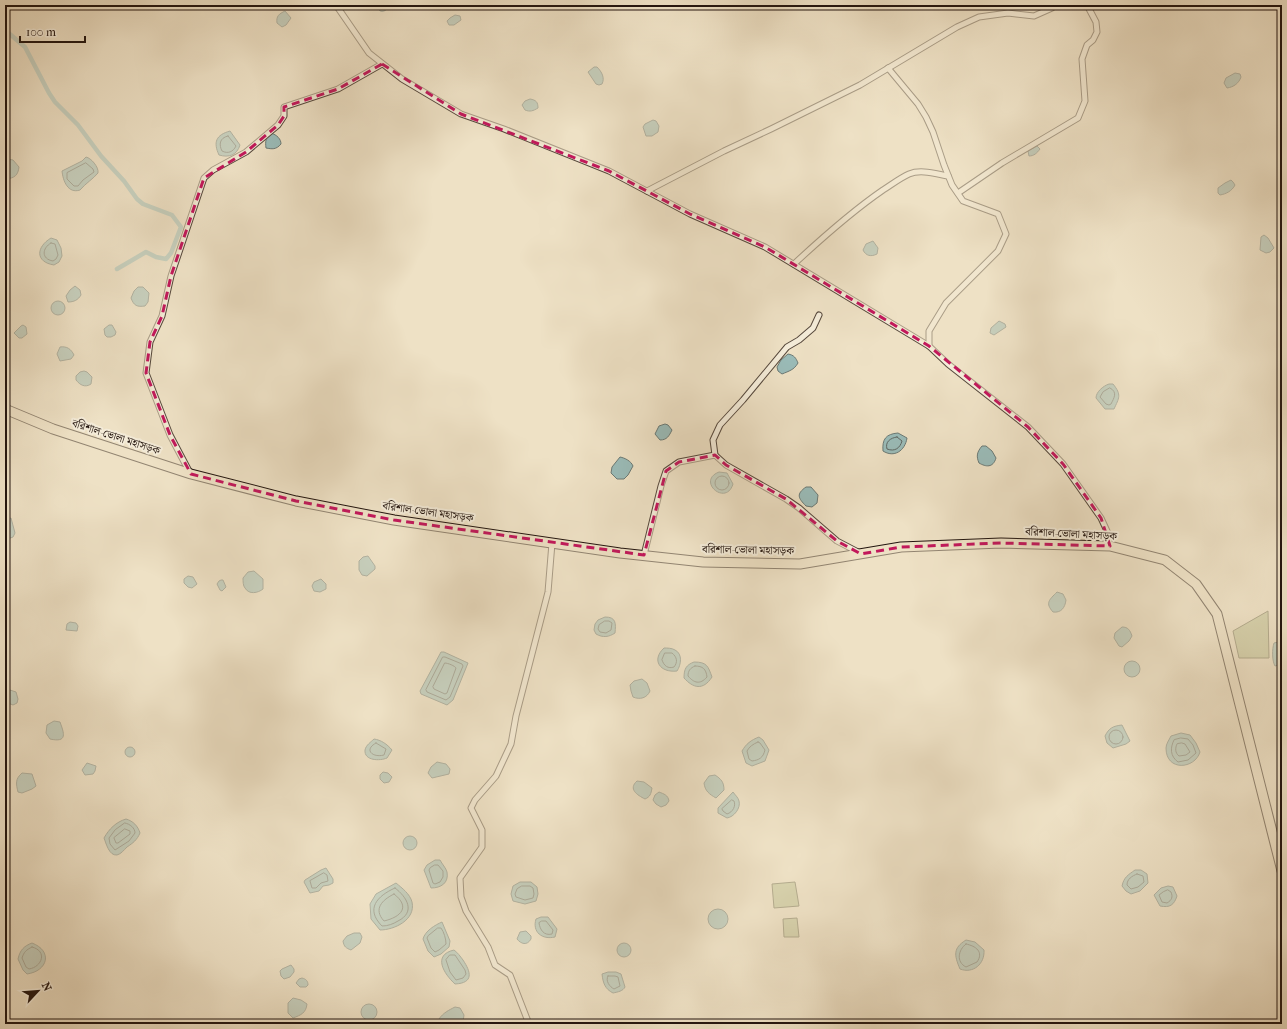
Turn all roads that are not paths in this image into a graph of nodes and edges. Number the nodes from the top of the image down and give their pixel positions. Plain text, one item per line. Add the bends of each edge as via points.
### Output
1 (336, 5) edge
2 (1056, 5) edge
3 (1087, 5) edge
4 (382, 64) junction
5 (888, 68) junction
6 (948, 176) junction
7 (647, 191) junction
8 (958, 193) junction
9 (794, 264) junction
10 (819, 314) dead end
11 (929, 346) junction
12 (5, 410) edge
13 (715, 455) junction
14 (191, 474) junction
15 (552, 543) junction
16 (1110, 546) junction
17 (860, 554) junction
18 (644, 555) junction
19 (1282, 871) edge
20 (529, 1024) edge

1 - 4 street via 369,53
2 - 5 street via 1034,16 1008,13 979,17 957,26
3 - 8 street via 1096,22 1097,32 1094,40 1087,45 1082,59 1085,102 1078,118 1002,163
4 - 7 street via 461,114 609,171
4 - 14 street via 338,89 284,107 284,116 278,125 246,152 213,170 204,178 171,276 162,316 150,342 146,373 170,435
5 - 6 street via 926,117
5 - 7 street via 860,85
6 - 8 street
6 - 9 street via 929,172 910,174 873,197
7 - 9 street via 690,214 765,247
8 - 11 street via 963,200 998,214 1006,234 998,251 946,303 929,331
9 - 11 street
10 - 13 street via 813,328 787,347 720,425 713,440
11 - 16 street via 1028,427 1063,464 1101,518
12 - 14 highway, বরিশাল-ভোলা মহাসড়ক via 53,429
13 - 17 street via 786,499 836,541
13 - 18 street via 679,462 666,470
14 - 15 highway, বরিশাল-ভোলা মহাসড়ক via 296,501 386,519
15 - 18 highway, বরিশাল-ভোলা মহাসড়ক
15 - 20 street via 548,592 511,744 496,776 471,808 482,830 482,847 460,878 461,896 466,911 488,947 495,965 510,975
16 - 17 highway, বরিশাল-ভোলা মহাসড়ক via 1001,543 901,547
16 - 19 highway, বরিশাল-ভোলা মহাসড়ক via 1165,560 1196,584 1217,614
17 - 18 highway, বরিশাল-ভোলা মহাসড়ক via 800,564 703,562

